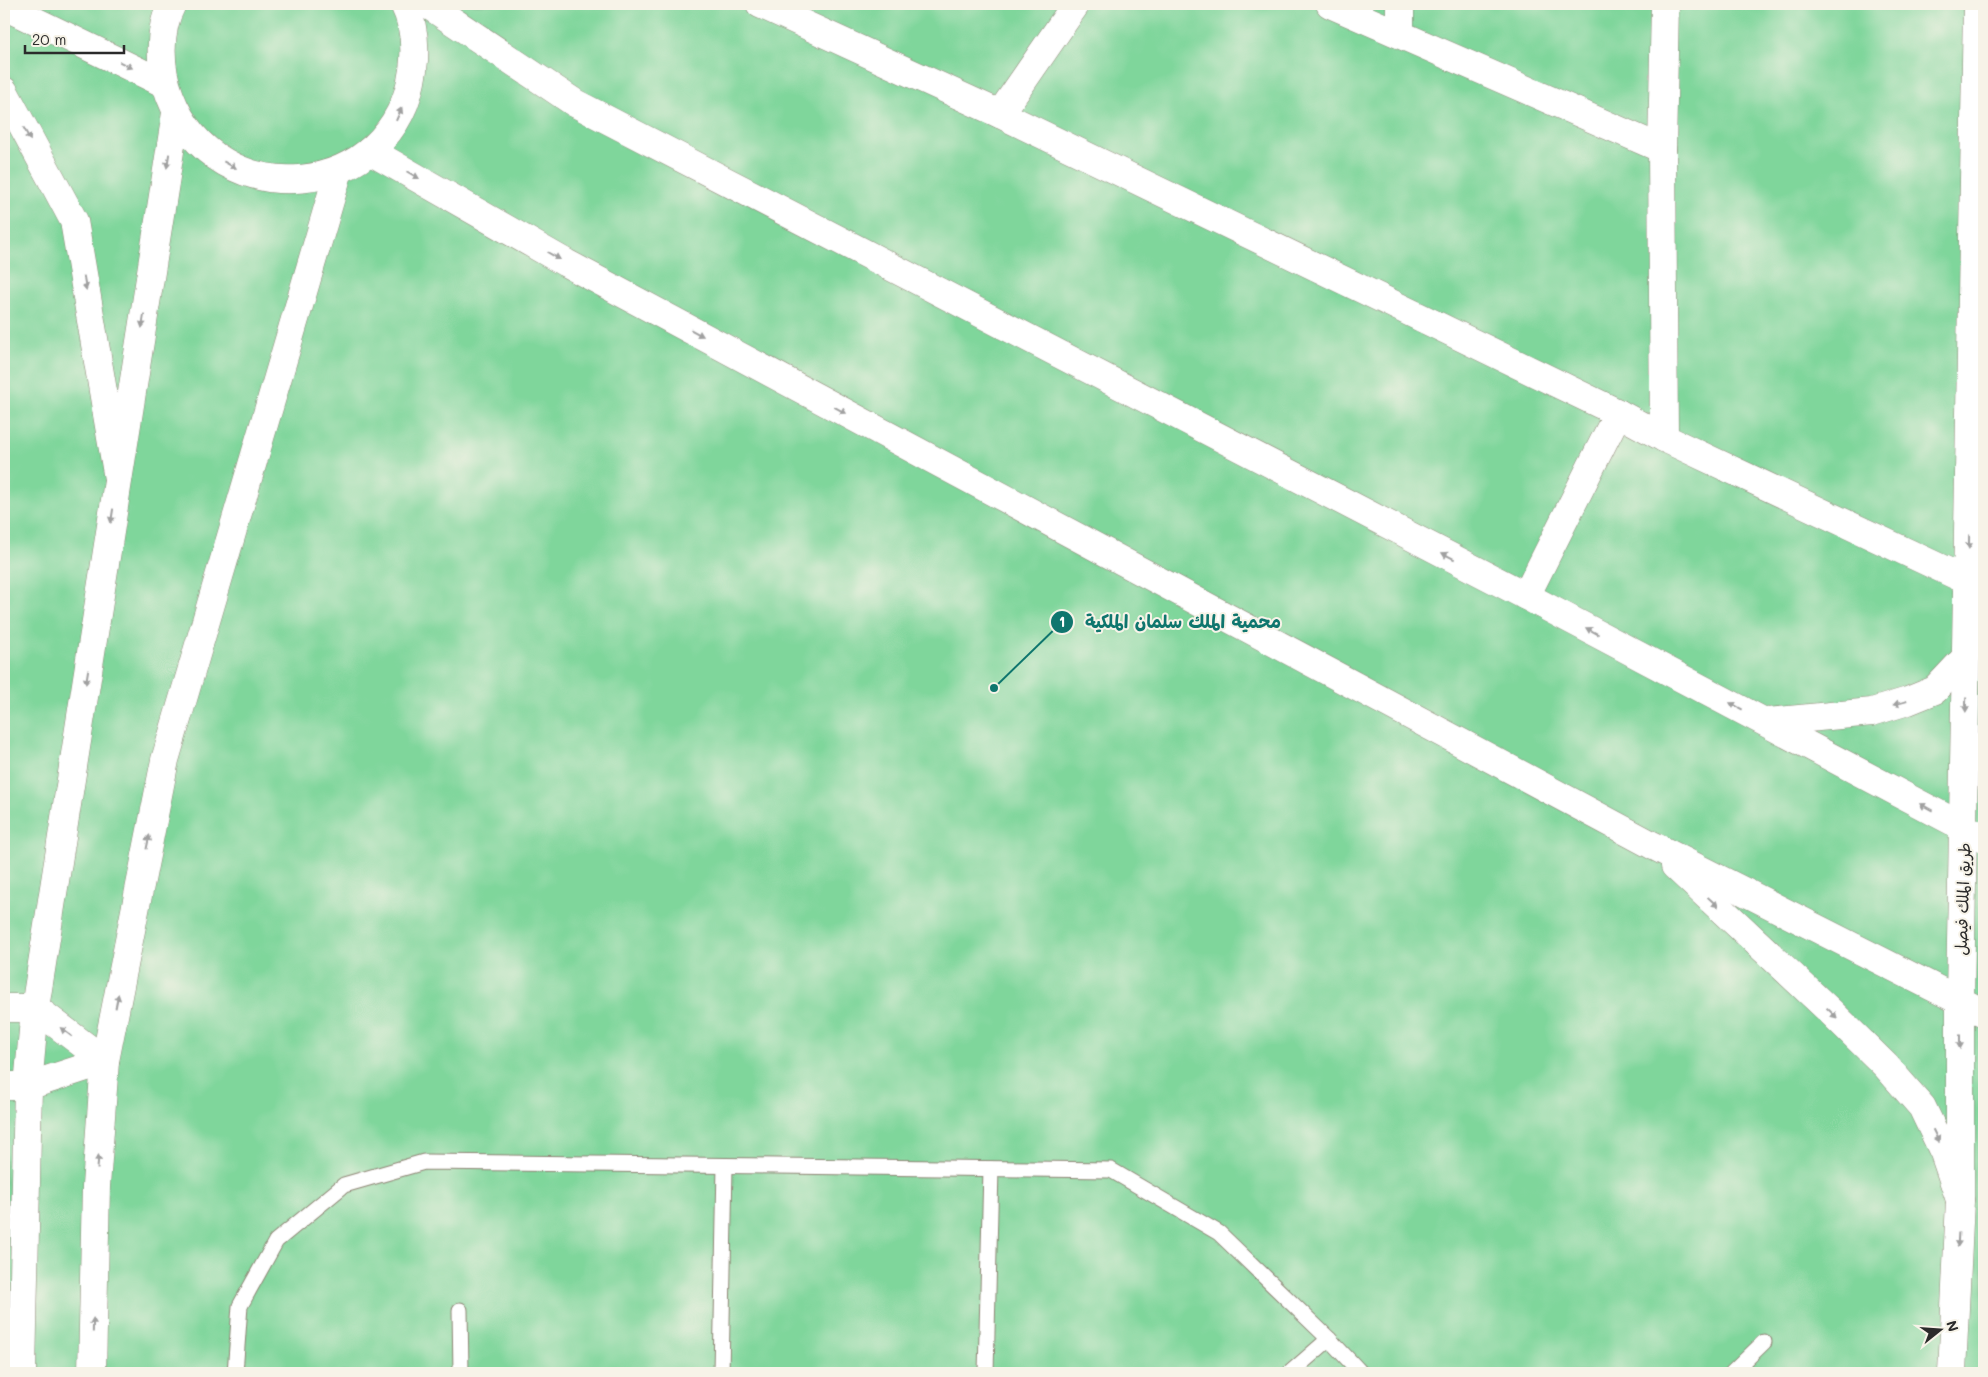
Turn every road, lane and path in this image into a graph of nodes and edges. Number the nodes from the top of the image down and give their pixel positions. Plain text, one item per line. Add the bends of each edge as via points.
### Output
1 (172, 4) edge
2 (404, 4) edge
3 (427, 4) edge
4 (760, 4) edge
5 (1076, 4) edge
6 (1330, 4) edge
7 (1400, 4) edge
8 (1665, 4) edge
9 (1977, 4) edge
10 (4, 6) edge
11 (1400, 34) junction
12 (165, 84) junction
13 (4, 91) edge
14 (176, 113) junction
15 (1000, 114) junction
16 (1662, 149) junction
17 (370, 151) junction
18 (339, 170) junction
19 (1618, 413) junction
20 (1664, 438) junction
21 (118, 479) junction
22 (1968, 581) junction
23 (1526, 596) junction
24 (1966, 657) junction
25 (1767, 722) junction
26 (1974, 833) edge
27 (1652, 845) junction
28 (1960, 1000) junction
29 (4, 1008) edge
30 (35, 1008) junction
31 (1984, 1013) edge
32 (105, 1061) junction
33 (16, 1086) edge
34 (725, 1166) junction
35 (990, 1169) junction
36 (1960, 1200) junction
37 (460, 1310) dead end
38 (1329, 1339) junction
39 (1764, 1342) dead end
40 (22, 1373) edge
41 (92, 1373) edge
42 (235, 1373) edge
43 (462, 1373) edge
44 (721, 1373) edge
45 (986, 1373) edge
46 (1290, 1373) edge
47 (1360, 1373) edge
48 (1732, 1373) edge
49 (1952, 1373) edge

1 - 12 main road via 161,47
17 -> 2 main road via 395,123 410,89 416,52 410,15
23 -> 3 main road via 575,103
4 - 15 main road
5 - 15 main road
6 - 11 main road
7 - 11 main road
8 - 16 main road
9 -> 22 main road, طريق الملك فيصل
10 -> 12 main road
11 - 16 main road
12 - 14 main road
13 -> 21 main road via 74,221
14 -> 18 main road via 199,144 229,166 265,178 303,180
14 -> 21 main road
15 - 19 main road
16 - 20 main road
17 - 18 main road
17 -> 27 main road via 583,272
32 -> 18 main road via 165,760
19 - 20 main road
19 - 23 main road
20 - 22 main road
21 -> 30 main road
22 - 24 main road, طريق الملك فيصل
25 -> 23 main road
24 -> 25 main road via 1935,690 1908,701 1872,712
24 -> 26 main road, طريق الملك فيصل
26 -> 25 main road
26 - 28 main road, طريق الملك فيصل
27 - 28 main road
27 -> 36 main road via 1886,1066 1922,1107 1944,1153
28 - 31 main road
28 -> 36 main road, طريق الملك فيصل
29 - 30 main road
32 -> 30 main road
30 - 33 main road
32 - 33 main road
41 -> 32 main road via 96,1186
33 - 40 main road
34 - 35 lane
34 - 42 lane via 424,1162 344,1185 276,1242 240,1306
34 - 44 lane
35 - 38 lane via 1111,1170 1219,1233
35 - 45 lane
36 -> 49 main road, طريق الملك فيصل
37 - 43 lane
38 - 46 lane
38 - 47 lane
39 - 48 lane

